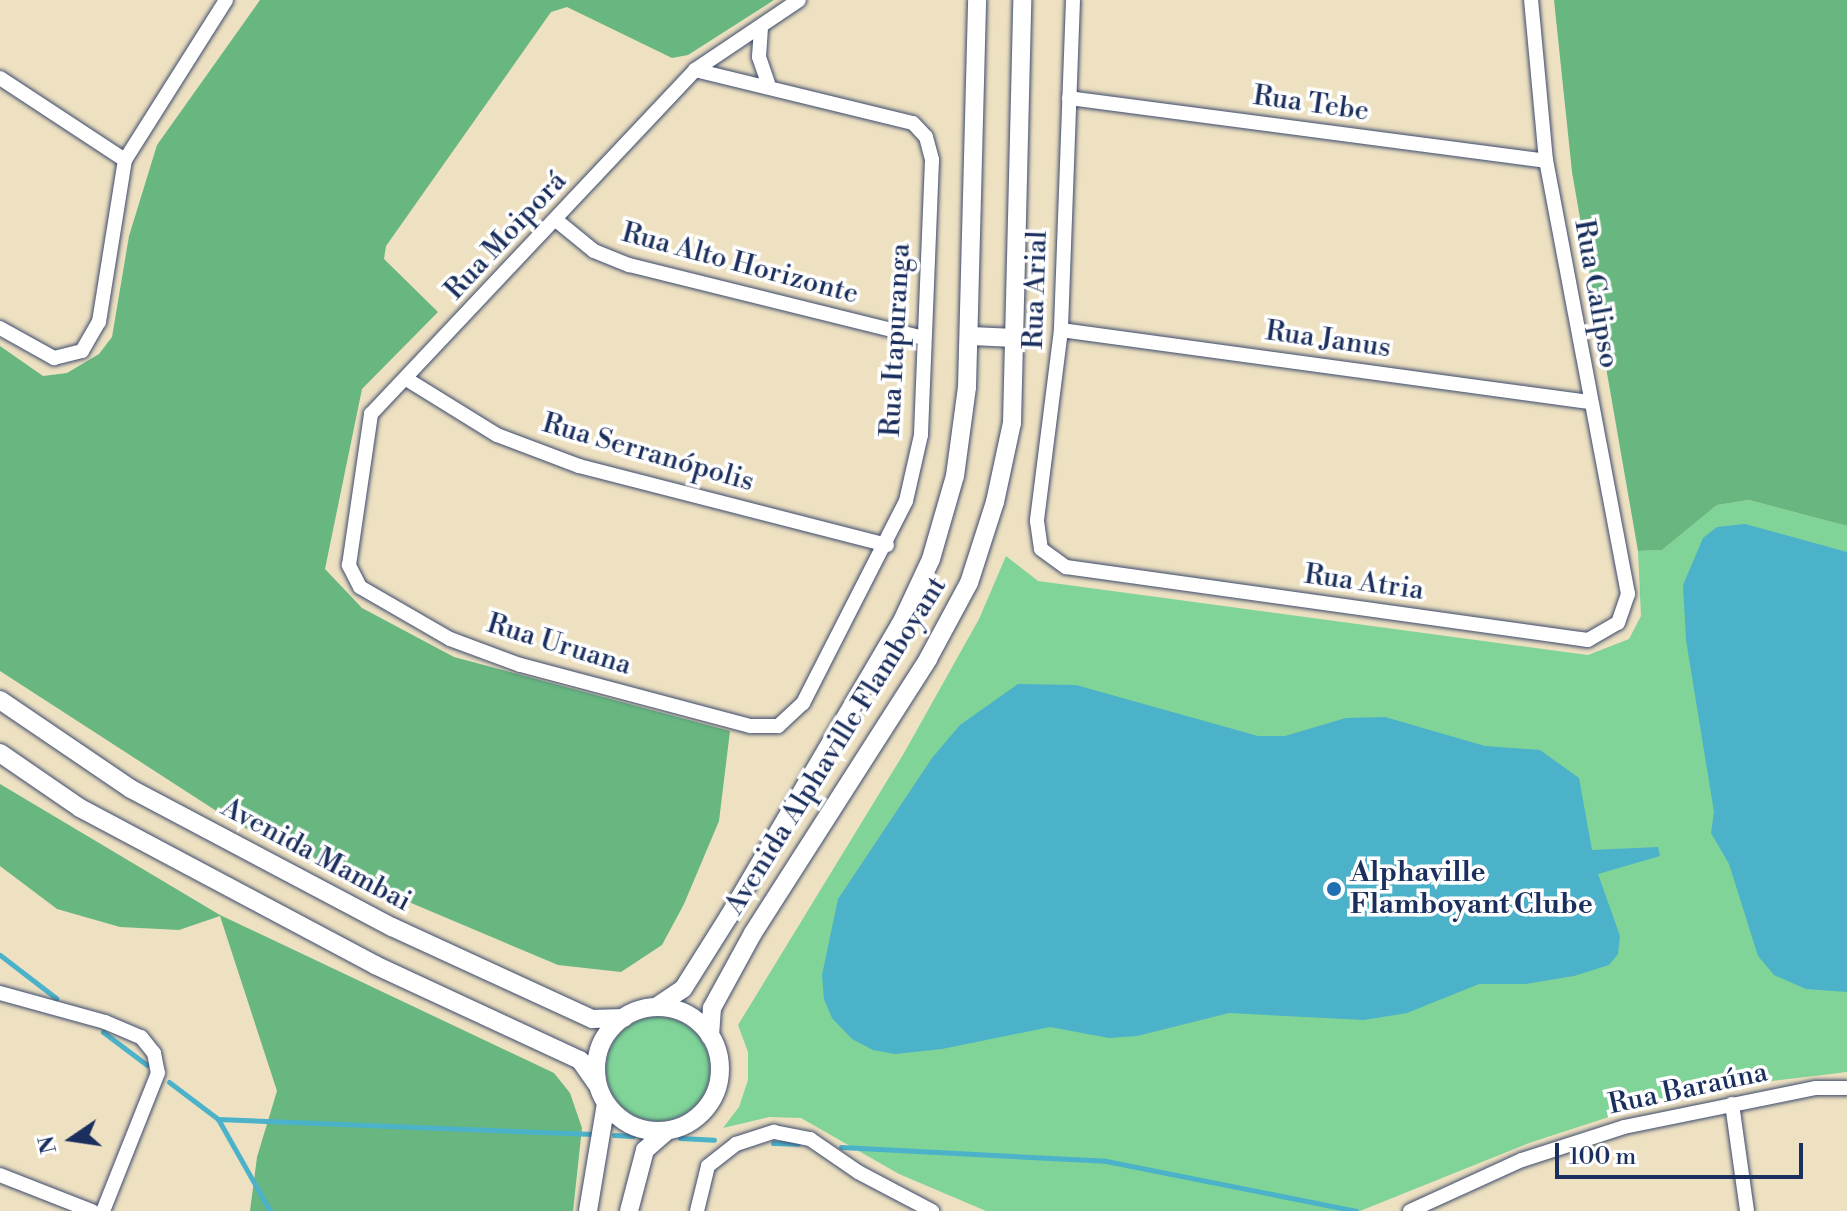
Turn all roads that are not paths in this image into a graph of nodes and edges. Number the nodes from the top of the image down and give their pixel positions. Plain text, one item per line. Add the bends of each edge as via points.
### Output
1 (226, 0) edge
2 (799, 0) edge
3 (977, 0) edge
4 (1022, 0) edge
5 (1073, 0) edge
6 (1531, 0) edge
7 (761, 28) junction
8 (695, 70) junction
9 (0, 78) edge
10 (768, 83) junction
11 (1069, 98) junction
12 (125, 160) junction
13 (1546, 161) junction
14 (556, 220) junction
15 (0, 328) edge
16 (1061, 330) junction
17 (971, 336) junction
18 (921, 337) junction
19 (1015, 338) junction
20 (408, 380) junction
21 (1589, 402) junction
22 (887, 545) junction
23 (349, 565) joint
24 (1066, 567) joint
25 (1628, 594) joint
26 (0, 700) edge
27 (778, 726) joint
28 (0, 753) edge
29 (0, 993) edge
30 (656, 1007) junction
31 (624, 1018) junction
32 (710, 1036) junction
33 (597, 1084) junction
34 (1847, 1088) edge
35 (606, 1104) junction
36 (1732, 1104) junction
37 (667, 1131) junction
38 (0, 1175) edge
39 (92, 1211) edge
40 (103, 1211) edge
41 (588, 1211) edge
42 (629, 1211) edge
43 (697, 1211) edge
44 (932, 1211) edge
45 (1410, 1211) edge
46 (1747, 1211) edge

1 - 12 street
2 - 7 street, Rua Moiporá
3 - 17 street, Avenida Alphaville Flamboyant
4 - 19 street, Avenida Alphaville Flamboyant
5 - 11 street, Rua Arial
6 - 13 street, Rua Calipso
7 - 8 street, Rua Moiporá
7 - 10 street via 759,57
8 - 10 street
8 - 14 street, Rua Moiporá
9 - 12 street
10 - 18 street, Rua Itapuranga via 913,123 926,137 932,160
11 - 13 street, Rua Tebe
11 - 16 street, Rua Arial
12 - 15 street via 99,322 82,351 54,358
13 - 21 street, Rua Calipso
14 - 18 street, Rua Alto Horizonte via 594,251 629,265
14 - 20 street, Rua Moiporá
16 - 21 street, Rua Janus
16 - 24 street, Rua Arial via 1037,537 1051,560
17 - 19 street
17 - 30 street, Avenida Alphaville Flamboyant via 955,476 920,583 714,940 683,989
18 - 22 street, Rua Itapuranga via 921,435 906,501
19 - 32 street, Avenida Alphaville Flamboyant via 1012,423 969,583 928,659 753,933 712,1008
20 - 22 street, Rua Serranópolis via 497,435 579,466
20 - 23 street, Rua Moiporá via 371,414
21 - 25 street, Rua Calipso
22 - 27 street, Rua Itapuranga via 803,703
23 - 27 street, Rua Uruana via 360,587 450,639 520,665 673,706 750,726
24 - 25 street, Rua Atria via 1588,640 1618,623
26 - 31 street, Avenida Mambai via 131,789 392,927 592,1019
28 - 33 street via 122,831 375,965 580,1060
29 - 40 street via 141,1037 154,1053 158,1073
30 - 31 street
30 - 32 street via 677,1010
31 - 33 street via 602,1042
32 - 37 street via 719,1056 714,1096 687,1125
33 - 35 street
34 - 36 street, Rua Baraúna
35 - 37 street via 621,1120 645,1131
35 - 41 street
36 - 45 street, Rua Baraúna via 1624,1127 1529,1158
36 - 46 street
37 - 42 street via 645,1150
38 - 39 street
43 - 44 street via 708,1166 736,1144 774,1132 810,1139 858,1172

